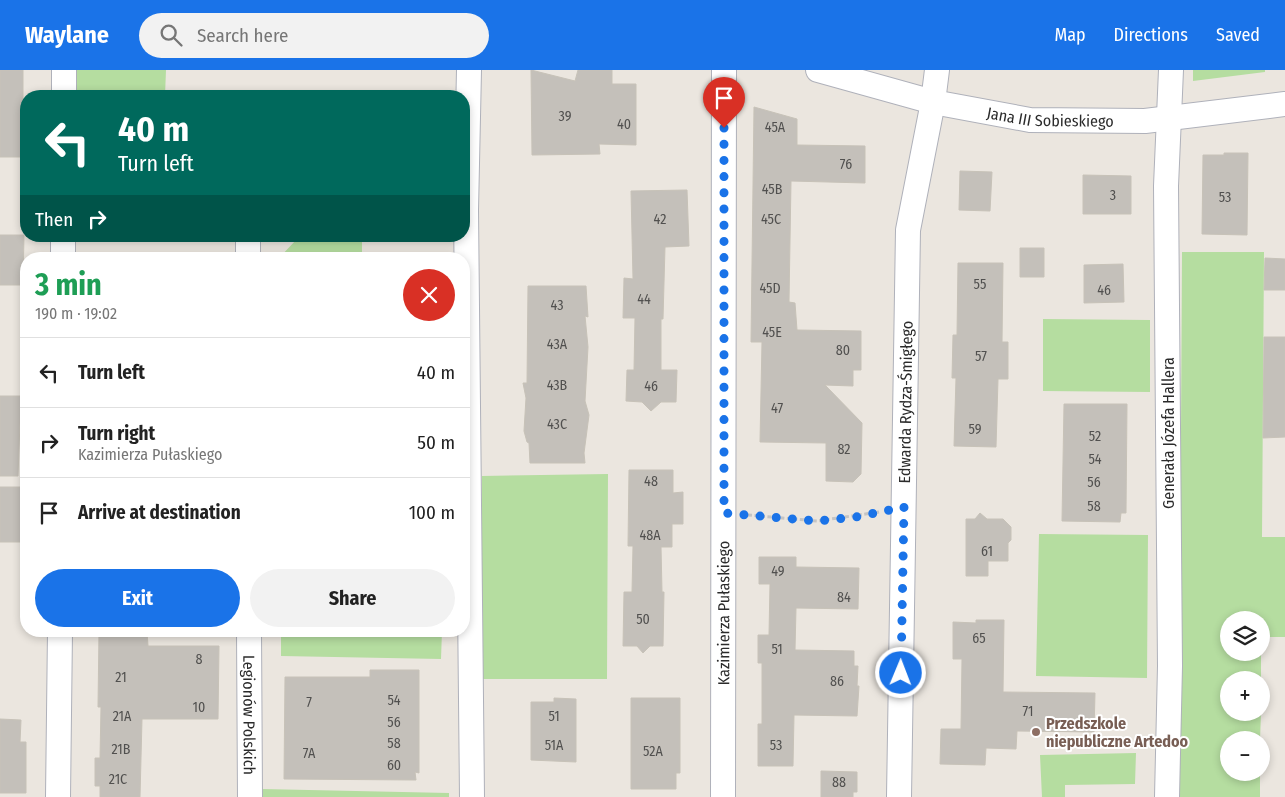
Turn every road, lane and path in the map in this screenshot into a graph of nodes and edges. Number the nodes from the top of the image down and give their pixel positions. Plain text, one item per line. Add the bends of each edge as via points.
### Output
1 (64, 70) edge
2 (470, 70) edge
3 (724, 70) edge
4 (818, 70) edge
5 (937, 70) edge
6 (1171, 70) edge
7 (64, 90) edge
8 (469, 90) edge
9 (933, 102) junction
10 (1285, 104) edge
11 (1169, 118) junction
12 (904, 507) junction
13 (724, 513) junction
14 (470, 629) edge
15 (60, 637) edge
16 (249, 637) edge
17 (58, 797) edge
18 (250, 797) edge
19 (472, 797) edge
20 (723, 797) edge
21 (899, 797) edge
22 (1167, 797) edge

1 - 7 street
2 - 8 street
3 - 13 street, Kazimierza Pułaskiego
4 - 9 street, Jana III Sobieskiego
5 - 9 street, Edwarda Rydza-Śmigłego
6 - 11 street, Generała Józefa Hallera
9 - 11 street, Jana III Sobieskiego via 1030,120 1145,121
9 - 12 street, Edwarda Rydza-Śmigłego via 908,230
10 - 11 street, Jana III Sobieskiego
11 - 22 street, Generała Józefa Hallera via 1166,186 1170,666
12 - 13 path via 817,521
12 - 21 street, Edwarda Rydza-Śmigłego
13 - 20 street, Kazimierza Pułaskiego
14 - 19 street
15 - 17 street
16 - 18 street, Legionów Polskich

